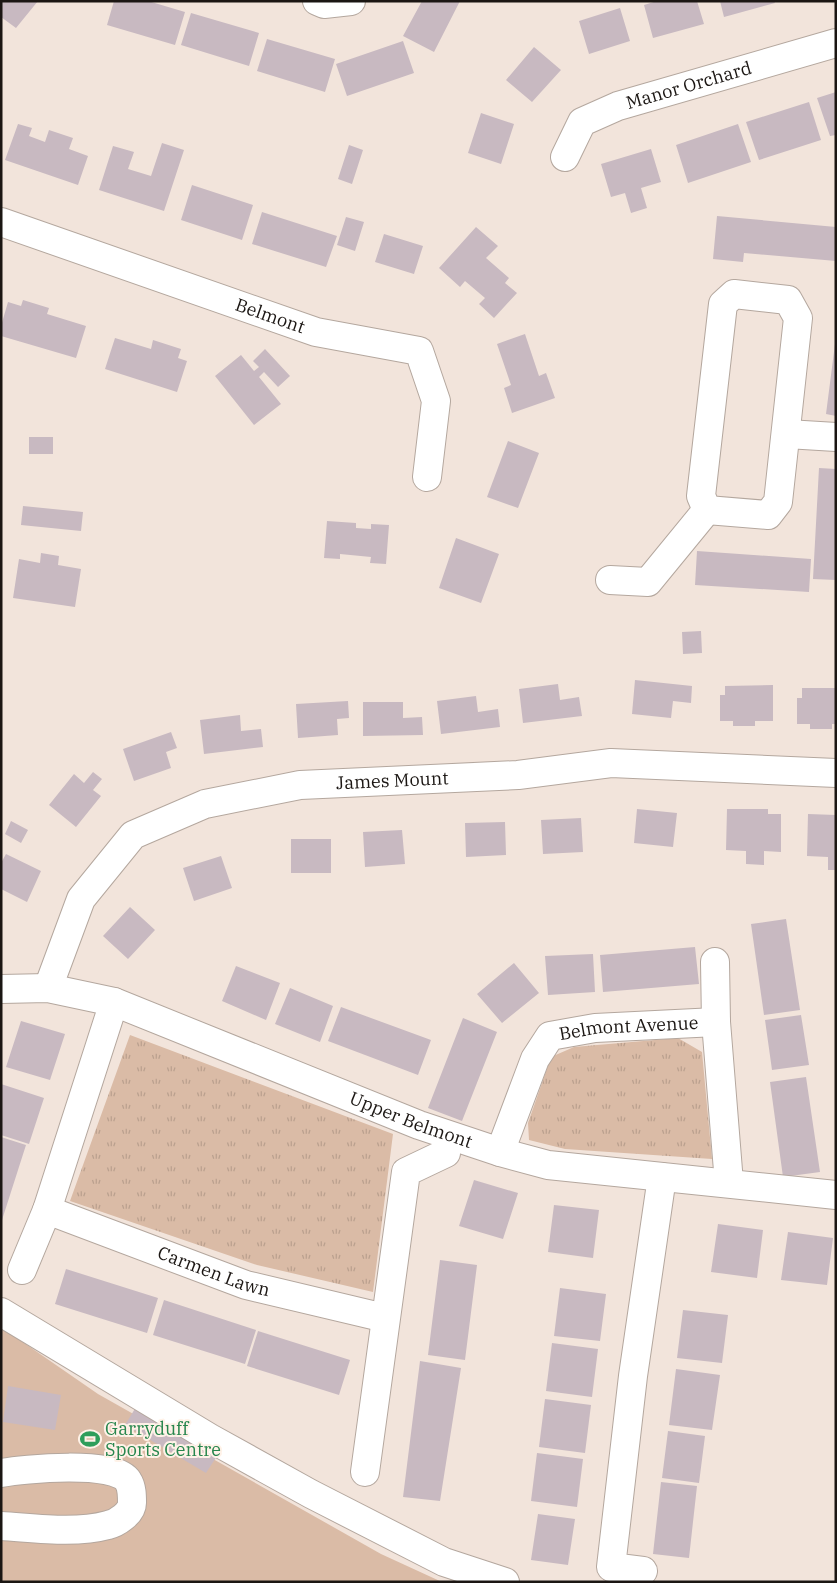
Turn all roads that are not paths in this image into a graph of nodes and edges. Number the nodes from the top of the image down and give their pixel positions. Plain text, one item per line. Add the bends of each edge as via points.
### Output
1 (317, 1) edge
2 (351, 1) edge
3 (836, 43) edge
4 (565, 157) dead end
5 (1, 222) edge
6 (787, 434) junction
7 (836, 437) edge
8 (427, 477) dead end
9 (706, 510) junction
10 (610, 580) dead end
11 (836, 773) edge
12 (714, 962) dead end
13 (48, 988) junction
14 (1, 989) edge
15 (114, 1002) junction
16 (716, 1022) junction
17 (500, 1152) junction
18 (446, 1153) dead end
19 (662, 1177) junction
20 (729, 1183) junction
21 (836, 1195) edge
22 (47, 1210) junction
23 (22, 1270) dead end
24 (1, 1312) edge
25 (385, 1318) junction
26 (365, 1472) dead end
27 (1, 1473) edge
28 (1, 1526) edge
29 (644, 1571) dead end
30 (505, 1582) edge

1 - 2 street via 324,4
3 - 4 street, Manor Orchard via 618,106 582,122
5 - 8 street, Belmont via 316,332 419,351 436,400
6 - 7 street
6 - 9 street via 778,502 768,515
6 - 9 street via 798,318 788,300 734,294 723,304 701,496
9 - 10 street via 648,582
11 - 13 street, James Mount via 611,763 518,775 300,785 206,804 133,836 81,899
12 - 16 street, Belmont Avenue
13 - 14 street, Upper Belmont
13 - 15 street, Upper Belmont
15 - 17 street, Upper Belmont via 419,1125
15 - 22 street
16 - 17 street, Belmont Avenue via 595,1028 550,1036 535,1059
16 - 20 street, Belmont Avenue
17 - 19 street, Upper Belmont via 548,1165
18 - 25 street via 406,1172
19 - 20 street, Upper Belmont
19 - 29 street via 633,1376 611,1567
20 - 21 street, Upper Belmont
22 - 23 street
22 - 25 street, Carmen Lawn via 246,1284
24 - 30 street via 210,1438 311,1494 444,1562
25 - 26 street
27 - 28 street via 40,1468 118,1472 128,1480 132,1495 132,1507 125,1516 110,1525 78,1529

